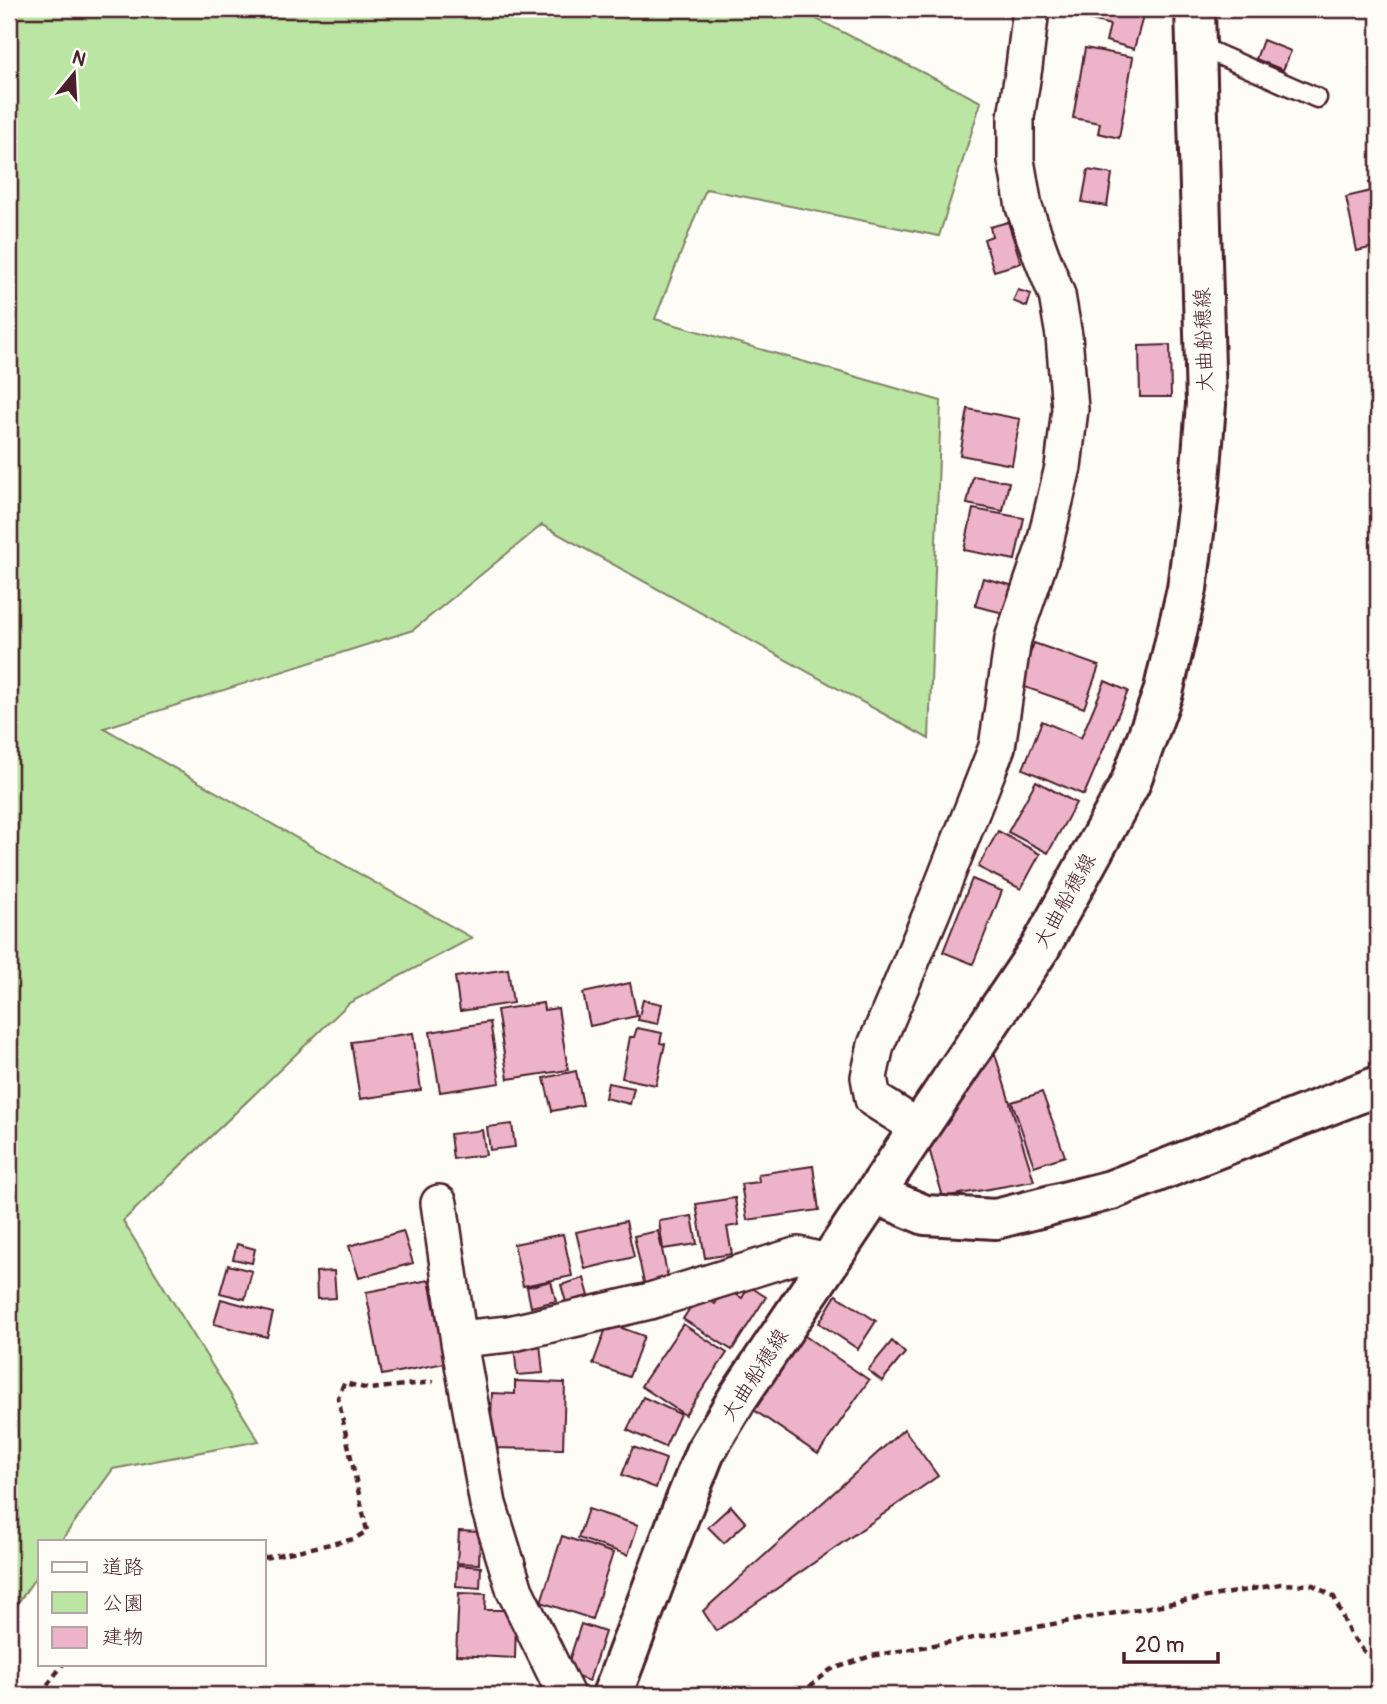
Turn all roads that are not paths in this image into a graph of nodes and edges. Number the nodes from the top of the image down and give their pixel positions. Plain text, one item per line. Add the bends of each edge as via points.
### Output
1 (1031, 9) edge
2 (1195, 27) edge
3 (1317, 98) dead end
4 (1378, 1086) edge
5 (919, 1128) junction
6 (876, 1194) junction
7 (439, 1203) dead end
8 (830, 1263) junction
9 (459, 1342) junction
10 (566, 1695) edge
11 (612, 1695) edge

1 - 5 street via 1016,117 1016,160 1024,207 1057,295 1070,409 1063,467 1043,551 1013,639 997,747 876,1045 869,1077 873,1099
2 - 3 lane
2 - 5 main road, 大曲船穂線 via 1206,404 1187,589 1163,693 1130,784 1040,948
4 - 6 main road via 1111,1189 996,1219 925,1215
5 - 6 main road, 大曲船穂線
6 - 8 main road, 大曲船穂線
7 - 9 street
8 - 9 street via 798,1255 650,1301
8 - 11 main road, 大曲船穂線 via 705,1452
9 - 10 street via 488,1504 515,1591

